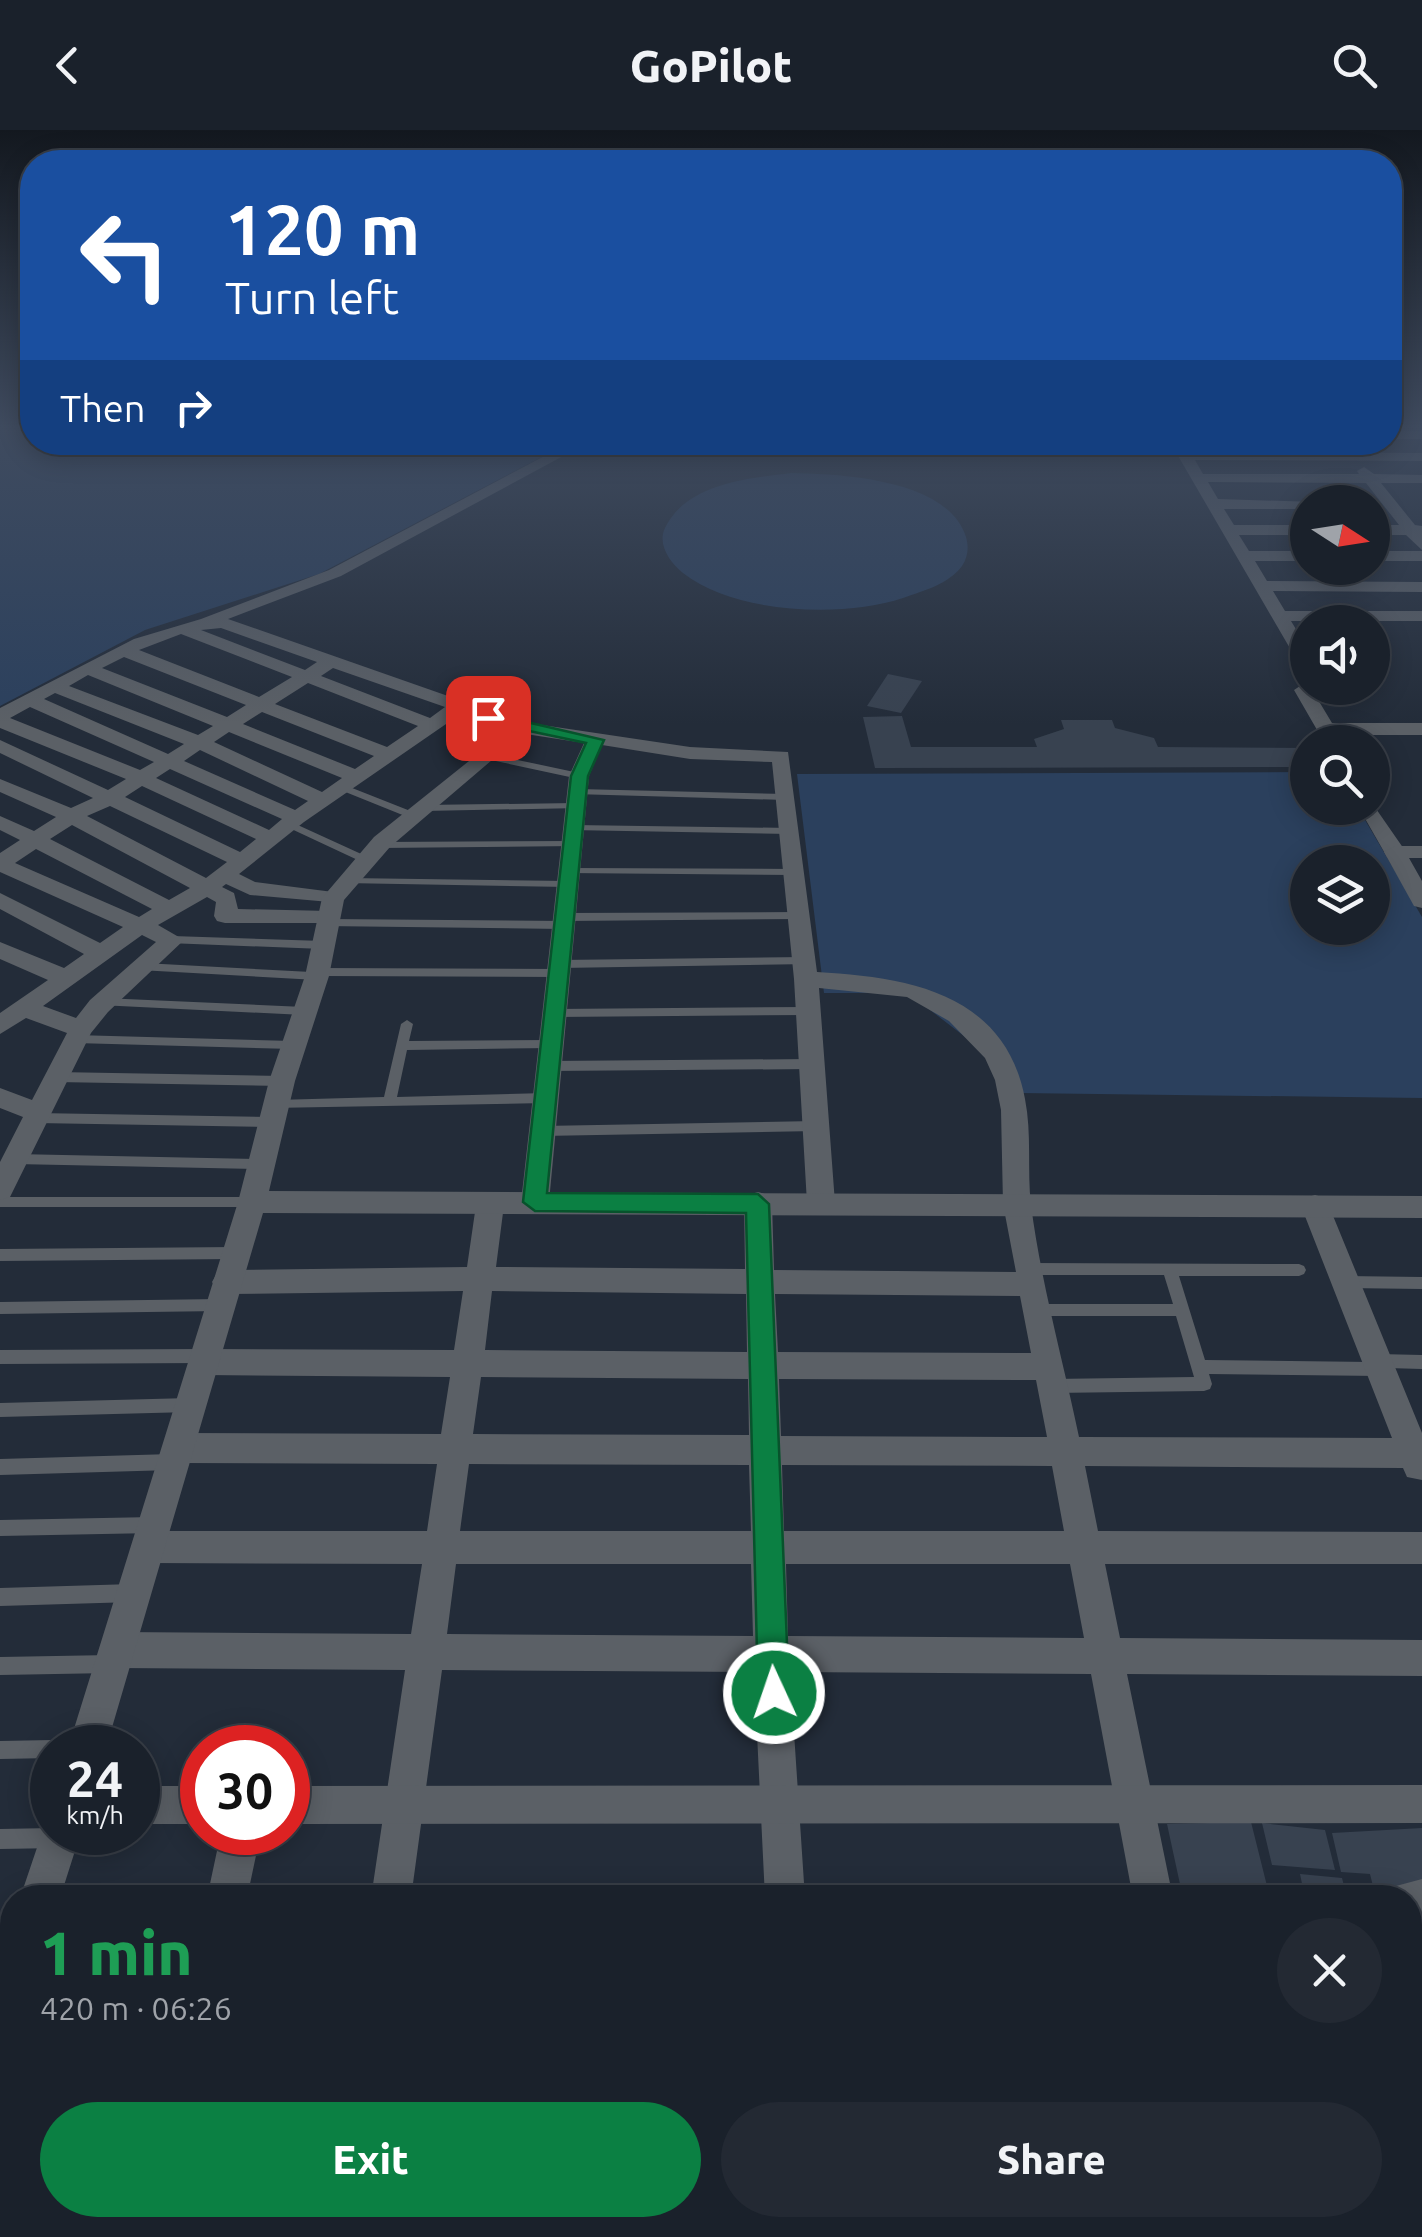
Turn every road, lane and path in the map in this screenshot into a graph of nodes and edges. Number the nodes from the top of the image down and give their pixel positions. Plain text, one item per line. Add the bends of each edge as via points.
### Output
1 (422, 527) edge
2 (1226, 527) edge
3 (1228, 530) junction
4 (1290, 530) edge
5 (1390, 530) edge
6 (1416, 530) edge
7 (1422, 546) edge
8 (1243, 556) junction
9 (1290, 556) edge
10 (1390, 556) edge
11 (1422, 556) edge
12 (1261, 586) junction
13 (1422, 587) edge
14 (1278, 616) junction
15 (1422, 616) edge
16 (207, 622) junction
17 (182, 628) junction
18 (1290, 636) edge
19 (125, 651) junction
20 (330, 662) junction
21 (90, 669) junction
22 (307, 676) junction
23 (56, 687) junction
24 (30, 700) junction
25 (262, 703) junction
26 (457, 708) junction
27 (0, 718) edge
28 (228, 725) junction
29 (432, 725) junction
30 (520, 727) junction
31 (1422, 730) edge
32 (1390, 732) edge
33 (596, 740) junction
34 (200, 743) junction
35 (0, 746) edge
36 (389, 755) junction
37 (485, 756) junction
38 (166, 761) junction
39 (141, 778) junction
40 (0, 785) edge
41 (341, 788) junction
42 (786, 797) junction
43 (106, 800) junction
44 (576, 809) junction
45 (419, 812) junction
46 (71, 816) junction
47 (0, 822) edge
48 (1379, 825) edge
49 (286, 827) junction
50 (790, 831) junction
51 (34, 840) junction
52 (373, 852) junction
53 (1394, 852) junction
54 (1422, 852) edge
55 (0, 864) edge
56 (794, 872) junction
57 (224, 875) junction
58 (569, 878) junction
59 (0, 900) edge
60 (1422, 901) edge
61 (168, 909) junction
62 (332, 913) junction
63 (800, 916) junction
64 (564, 921) junction
65 (138, 927) junction
66 (172, 940) junction
67 (0, 950) edge
68 (100, 953) junction
69 (143, 967) junction
70 (560, 968) junction
71 (806, 970) junction
72 (317, 974) junction
73 (63, 977) junction
74 (103, 1002) junction
75 (12, 1011) edge
76 (304, 1011) junction
77 (809, 1011) junction
78 (554, 1013) junction
79 (407, 1024) dead end
80 (0, 1034) edge
81 (78, 1034) junction
82 (293, 1045) junction
83 (402, 1046) junction
84 (550, 1055) junction
85 (812, 1064) junction
86 (56, 1077) junction
87 (0, 1098) edge
88 (546, 1098) junction
89 (389, 1102) junction
90 (276, 1103) junction
91 (37, 1116) junction
92 (816, 1126) junction
93 (542, 1131) junction
94 (15, 1159) junction
95 (261, 1164) junction
96 (0, 1189) edge
97 (0, 1202) edge
98 (252, 1202) junction
99 (535, 1202) junction
100 (490, 1204) junction
101 (758, 1204) junction
102 (821, 1204) junction
103 (1017, 1204) junction
104 (1315, 1206) junction
105 (1422, 1207) edge
106 (0, 1256) edge
107 (1170, 1270) junction
108 (1299, 1270) dead end
109 (479, 1279) junction
110 (228, 1280) junction
111 (760, 1281) junction
112 (1345, 1282) junction
113 (1422, 1283) edge
114 (1033, 1288) junction
115 (0, 1308) edge
116 (1182, 1310) junction
117 (0, 1357) edge
118 (205, 1359) junction
119 (1422, 1362) edge
120 (467, 1364) junction
121 (1379, 1365) junction
122 (762, 1366) junction
123 (1199, 1367) junction
124 (1050, 1376) junction
125 (191, 1406) junction
126 (0, 1410) edge
127 (455, 1449) junction
128 (764, 1452) junction
129 (1065, 1454) junction
130 (175, 1455) junction
131 (1419, 1460) edge
132 (0, 1467) edge
133 (0, 1528) edge
134 (152, 1536) junction
135 (768, 1547) junction
136 (1082, 1547) junction
137 (441, 1548) junction
138 (1422, 1548) edge
139 (134, 1593) junction
140 (0, 1597) edge
141 (428, 1653) junction
142 (771, 1655) junction
143 (114, 1657) junction
144 (1105, 1658) junction
145 (1422, 1658) edge
146 (0, 1666) edge
147 (94, 1725) edge
148 (30, 1749) edge
149 (0, 1750) edge
150 (1422, 1804) edge
151 (310, 1805) edge
152 (405, 1805) junction
153 (780, 1806) junction
154 (1132, 1806) junction
155 (30, 1837) edge
156 (0, 1839) edge
157 (54, 1855) edge
158 (236, 1855) edge
159 (44, 1885) edge
160 (230, 1885) edge
161 (393, 1885) edge
162 (784, 1885) edge
163 (1150, 1885) edge

1 - 16 street via 336,573
2 - 3 street
3 - 4 street
3 - 8 street
5 - 6 street
6 - 7 street
8 - 9 street
8 - 12 street
10 - 11 street
12 - 13 street
12 - 14 street
14 - 15 street
14 - 18 street
16 - 17 street
16 - 20 street
17 - 19 street
17 - 22 street
19 - 21 street
19 - 25 street
20 - 22 street
20 - 26 street
21 - 23 street
21 - 28 street
22 - 25 street
22 - 29 street
23 - 24 street
23 - 34 street
24 - 27 street
24 - 38 street
25 - 28 street
25 - 36 street
26 - 29 street
26 - 30 street
27 - 39 street
28 - 34 street
28 - 41 street
29 - 36 street
30 - 33 street
30 - 37 street
31 - 32 street
33 - 42 street via 782,756
33 - 44 street
34 - 38 street
34 - 41 street
35 - 43 street
36 - 41 street
37 - 44 lane
37 - 45 street
38 - 39 street
38 - 49 street
39 - 43 street
39 - 49 street
40 - 46 street
41 - 45 lane
41 - 49 street
42 - 44 lane
42 - 50 street
43 - 46 street
43 - 57 street
44 - 45 lane
44 - 50 lane
44 - 52 lane
44 - 58 street
45 - 52 street
46 - 51 street
46 - 57 street
47 - 51 street
48 - 53 street
49 - 52 lane
49 - 57 street
50 - 56 street
51 - 55 street
51 - 61 street
52 - 62 street
53 - 54 street
53 - 60 street
55 - 65 street
56 - 58 lane
56 - 63 street
57 - 61 street
57 - 62 street
57 - 62 street via 228,918
58 - 62 lane
58 - 64 street
59 - 68 street
61 - 65 street
62 - 64 lane
62 - 66 lane
62 - 72 street
63 - 64 lane
63 - 71 street
64 - 70 street
65 - 66 street
65 - 68 street
66 - 69 street
67 - 73 street
68 - 73 street
69 - 72 lane
69 - 74 street
70 - 71 lane
70 - 72 lane
70 - 78 street
71 - 77 street
71 - 103 street via 912,990 950,1010 983,1039 1008,1078
72 - 76 street
73 - 75 street
74 - 76 lane
74 - 81 street
75 - 80 street
75 - 81 street
76 - 82 street
77 - 78 lane
77 - 85 street
78 - 84 street
79 - 83 lane
81 - 82 lane
81 - 86 street
82 - 90 street
83 - 84 lane
83 - 89 lane
84 - 85 lane
84 - 88 street
85 - 92 street
86 - 90 lane
86 - 91 street
87 - 91 street
88 - 89 lane
88 - 93 street
89 - 90 lane
90 - 91 lane
90 - 95 street
91 - 94 street
92 - 93 lane
92 - 102 street
93 - 99 street
94 - 95 lane
94 - 96 street
95 - 98 street
97 - 98 lane
98 - 100 street
98 - 110 street
99 - 100 street
99 - 101 street
100 - 109 street
101 - 102 street
101 - 111 street
102 - 103 street
103 - 104 street
103 - 114 street
104 - 105 street
104 - 112 street
106 - 110 lane
107 - 108 lane
107 - 114 lane
107 - 116 lane
109 - 110 street
109 - 111 street
109 - 120 street
110 - 115 lane
110 - 118 street
111 - 114 street
111 - 122 street
112 - 113 lane
112 - 121 street
114 - 116 lane
114 - 124 street
116 - 123 lane
117 - 118 lane
118 - 120 street
118 - 125 street
119 - 121 lane
120 - 122 street
120 - 127 street
121 - 123 lane
121 - 131 street
122 - 124 street
122 - 128 street
123 - 124 lane via 1204,1384
124 - 129 street
125 - 126 lane
125 - 130 street
127 - 128 street
127 - 130 street
127 - 137 street
128 - 129 street
128 - 135 street
129 - 131 street
129 - 136 street
130 - 132 lane
130 - 134 street
133 - 134 lane
134 - 137 street
134 - 139 street
135 - 136 street
135 - 137 street
135 - 142 street
136 - 138 street
136 - 144 street
137 - 141 street
139 - 140 lane
139 - 143 street
141 - 142 street
141 - 143 street
141 - 152 street
142 - 144 street
142 - 153 street
143 - 146 lane
143 - 147 street
144 - 145 street
144 - 154 street
148 - 149 lane
150 - 154 street
151 - 152 street
152 - 153 street
152 - 161 street
153 - 154 street
153 - 162 street
154 - 163 street
155 - 156 lane
157 - 159 street
158 - 160 street

